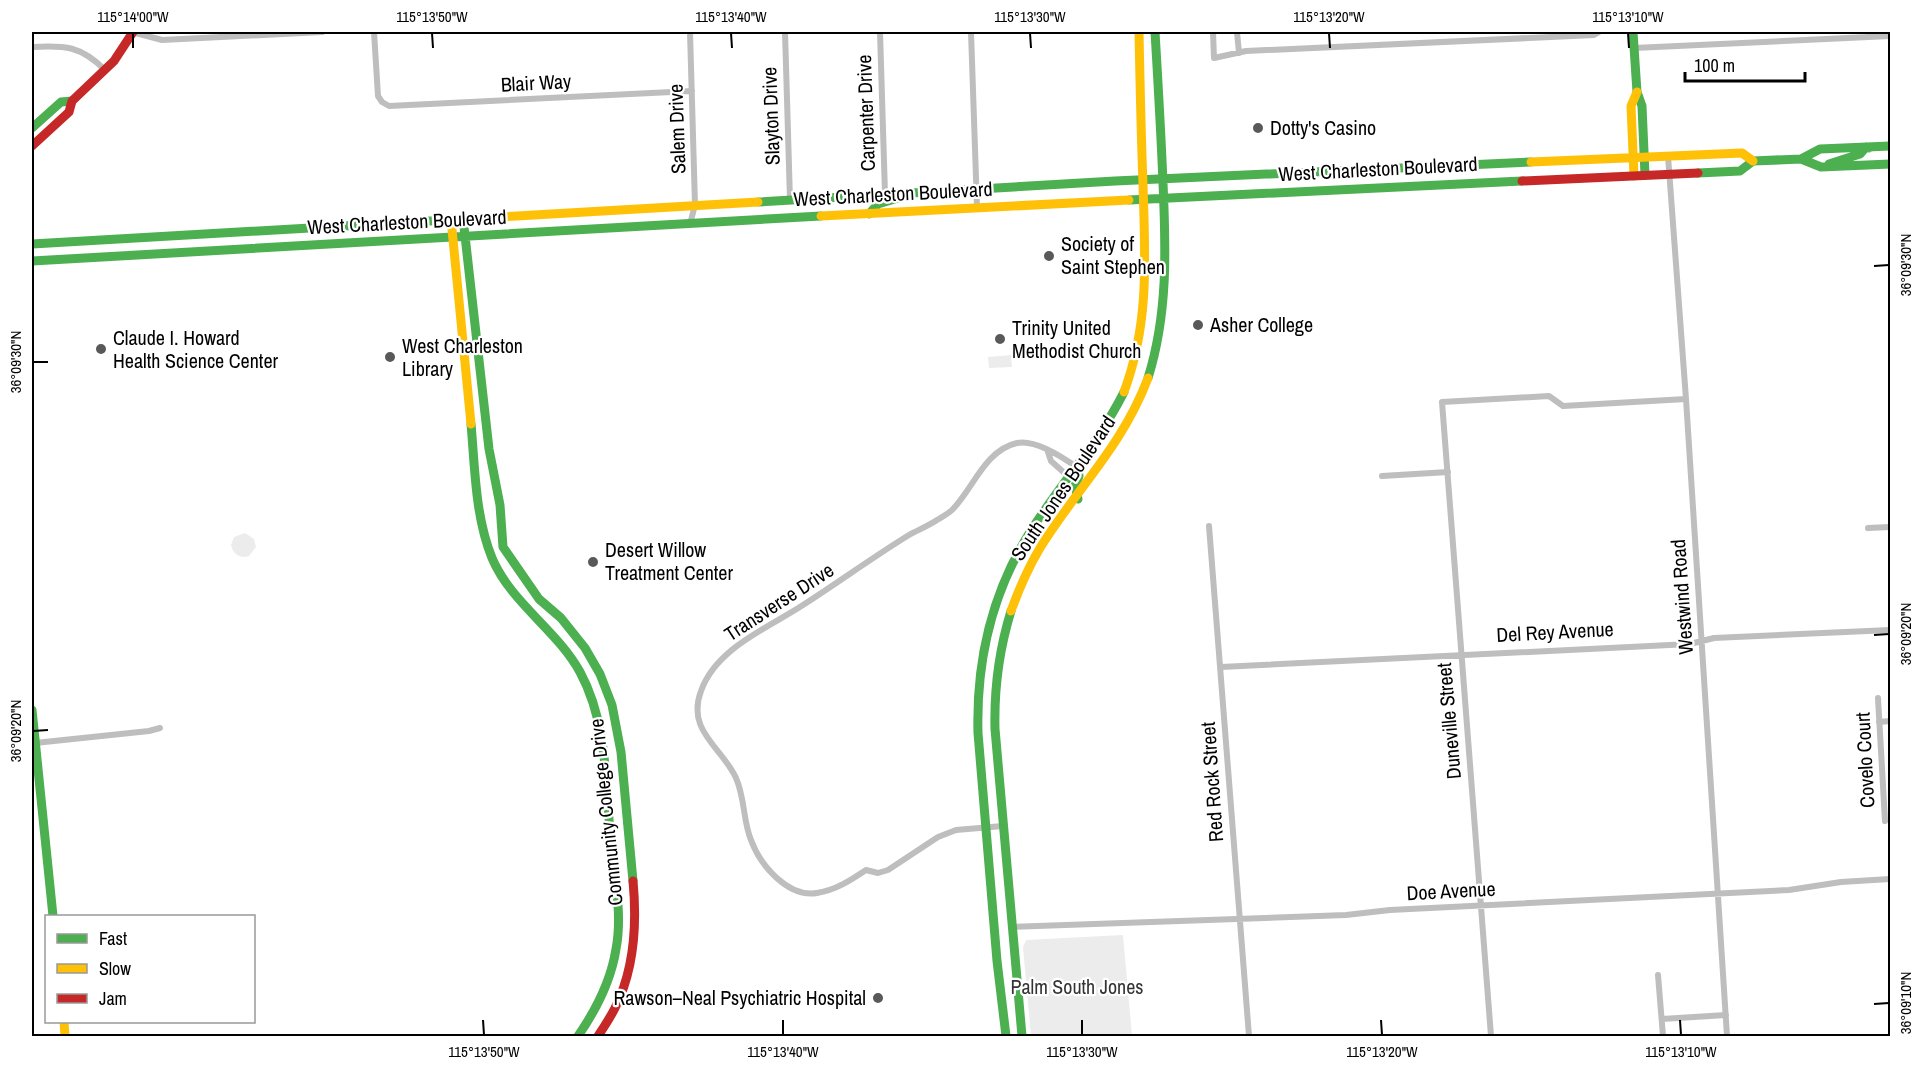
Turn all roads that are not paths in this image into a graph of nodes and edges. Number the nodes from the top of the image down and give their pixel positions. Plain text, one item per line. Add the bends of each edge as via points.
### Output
1 (132, 32) edge
2 (322, 32) edge
3 (374, 32) edge
4 (690, 32) edge
5 (785, 32) edge
6 (880, 32) edge
7 (972, 32) edge
8 (1139, 32) edge
9 (1155, 32) edge
10 (1213, 32) edge
11 (1238, 32) edge
12 (1498, 32) edge
13 (1599, 32) edge
14 (1633, 32) edge
15 (1890, 36) edge
16 (1498, 40) junction
17 (32, 47) edge
18 (1634, 48) junction
19 (1239, 53) junction
20 (105, 70) junction
21 (692, 91) junction
22 (1636, 92) junction
23 (72, 100) junction
24 (53, 109) junction
25 (32, 128) edge
26 (32, 137) edge
27 (32, 146) edge
28 (1890, 146) edge
29 (1866, 147) junction
30 (1890, 153) edge
31 (1668, 156) junction
32 (1644, 157) junction
33 (1633, 158) junction
34 (1801, 159) junction
35 (1753, 161) junction
36 (1890, 164) edge
37 (1440, 165) junction
38 (1821, 167) junction
39 (1669, 174) junction
40 (1646, 175) junction
41 (1634, 176) junction
42 (1164, 178) junction
43 (1143, 179) junction
44 (1441, 184) junction
45 (977, 189) junction
46 (912, 193) junction
47 (885, 194) junction
48 (1164, 199) junction
49 (790, 200) junction
50 (1143, 200) junction
51 (695, 205) junction
52 (977, 207) junction
53 (869, 214) junction
54 (463, 218) junction
55 (451, 219) junction
56 (690, 224) junction
57 (453, 237) junction
58 (464, 237) junction
59 (32, 244) edge
60 (32, 261) edge
61 (1686, 399) junction
62 (1048, 452) junction
63 (1087, 457) junction
64 (1078, 468) junction
65 (1448, 472) junction
66 (494, 476) junction
67 (1382, 476) dead end
68 (477, 477) junction
69 (1071, 478) junction
70 (1088, 484) junction
71 (1077, 498) junction
72 (1209, 526) dead end
73 (1890, 527) edge
74 (1868, 528) dead end
75 (1890, 630) edge
76 (1702, 641) junction
77 (1460, 655) junction
78 (1221, 667) junction
79 (979, 669) junction
80 (997, 672) junction
81 (600, 674) junction
82 (584, 680) junction
83 (1878, 698) dead end
84 (32, 710) edge
85 (1890, 721) edge
86 (1879, 722) junction
87 (160, 728) dead end
88 (33, 743) edge
89 (1885, 821) dead end
90 (1004, 826) junction
91 (986, 827) junction
92 (615, 876) junction
93 (632, 876) junction
94 (1890, 879) edge
95 (1718, 893) junction
96 (1481, 906) junction
97 (53, 915) edge
98 (1239, 919) junction
99 (1012, 927) junction
100 (1658, 975) dead end
101 (608, 981) junction
102 (623, 989) junction
103 (1726, 1015) junction
104 (1662, 1019) junction
105 (579, 1036) edge
106 (598, 1036) edge
107 (1006, 1036) edge
108 (1022, 1036) edge
109 (1249, 1036) edge
110 (1491, 1036) edge
111 (1663, 1036) edge
112 (1727, 1036) edge

1 - 2 street via 162,40
1 - 20 main road via 120,55
3 - 21 street, Blair Way via 377,94 382,102 392,106
4 - 21 street, Salem Drive
5 - 49 street, Slayton Drive
6 - 47 street, Carpenter Drive
7 - 45 street
8 - 43 main road, South Jones Boulevard
9 - 42 main road, South Jones Boulevard
10 - 19 street via 1214,58
11 - 19 street
12 - 16 street
13 - 16 street
14 - 18 main road
15 - 18 street
16 - 19 street
17 - 20 street via 77,49
18 - 22 main road
20 - 23 main road
21 - 51 street, Salem Drive
22 - 32 main road via 1642,106
22 - 33 main road via 1630,106
23 - 24 main road
23 - 27 main road via 69,112
24 - 25 main road
24 - 26 main road
28 - 29 main road, West Charleston Boulevard
29 - 30 main road
29 - 34 main road, West Charleston Boulevard via 1820,149
29 - 38 main road via 1855,156
31 - 32 main road, West Charleston Boulevard
31 - 35 main road, West Charleston Boulevard via 1742,153
31 - 39 street, Westwind Road
32 - 33 main road, West Charleston Boulevard
32 - 40 main road
33 - 37 main road, West Charleston Boulevard
33 - 41 main road
34 - 35 main road, West Charleston Boulevard
34 - 38 main road, West Charleston Boulevard
35 - 39 main road, West Charleston Boulevard via 1740,171
36 - 38 main road, West Charleston Boulevard
37 - 42 main road, West Charleston Boulevard
37 - 44 main road
39 - 40 main road, West Charleston Boulevard
39 - 61 street, Westwind Road
40 - 41 main road, West Charleston Boulevard
41 - 44 main road, West Charleston Boulevard
42 - 43 main road, West Charleston Boulevard
42 - 48 main road, South Jones Boulevard
43 - 45 main road, West Charleston Boulevard
43 - 50 main road, South Jones Boulevard
44 - 48 main road, West Charleston Boulevard
45 - 46 main road, West Charleston Boulevard
45 - 52 street
46 - 47 main road, West Charleston Boulevard
46 - 53 main road via 881,203
47 - 49 main road, West Charleston Boulevard
48 - 50 main road, West Charleston Boulevard
48 - 70 main road, South Jones Boulevard via 1167,292 1152,367 1123,434
49 - 51 main road, West Charleston Boulevard
50 - 52 main road, West Charleston Boulevard
50 - 63 main road, South Jones Boulevard via 1147,274 1141,336 1123,393
51 - 54 main road, West Charleston Boulevard
51 - 56 street, Salem Drive
52 - 53 main road, West Charleston Boulevard
53 - 56 main road, West Charleston Boulevard
54 - 55 main road, West Charleston Boulevard
54 - 58 main road, Community College Drive
55 - 57 main road, Community College Drive
55 - 59 main road, West Charleston Boulevard
56 - 58 main road, West Charleston Boulevard
57 - 58 main road, West Charleston Boulevard
57 - 60 main road, West Charleston Boulevard
57 - 68 main road, Community College Drive
58 - 66 main road, Community College Drive
61 - 65 street, Duneville Street via 1563,406 1549,396 1442,402
61 - 76 street, Westwind Road
62 - 64 street, Transverse Drive
62 - 69 street via 1051,461
62 - 91 street, Transverse Drive via 1026,442 1006,447 952,510 742,643 710,672 698,700 700,724 736,779 751,839 766,865 791,888 810,894 830,890 866,870 888,870 938,837 956,830
63 - 64 main road, South Jones Boulevard
63 - 70 main road
64 - 69 main road, South Jones Boulevard
64 - 71 main road
65 - 67 street
65 - 77 street, Duneville Street
66 - 68 main road
66 - 81 main road, Community College Drive via 503,547 539,599 561,618 585,648
68 - 82 main road, Community College Drive via 481,527 501,576 556,638
69 - 79 main road, South Jones Boulevard via 1034,527 1002,582 987,625
70 - 71 main road, South Jones Boulevard
71 - 80 main road, South Jones Boulevard via 1026,575 1007,624
72 - 78 street, Red Rock Street
73 - 74 street
75 - 76 street, Del Rey Avenue
76 - 77 street, Del Rey Avenue
76 - 95 street, Westwind Road
77 - 78 street, Del Rey Avenue
77 - 96 street, Duneville Street
78 - 98 street, Red Rock Street
79 - 80 main road
79 - 91 main road, South Jones Boulevard via 976,716
80 - 90 main road, South Jones Boulevard via 994,714
81 - 82 main road
81 - 93 main road, Community College Drive via 612,705 621,752
82 - 92 main road, Community College Drive via 596,713
83 - 86 street, Covelo Court
84 - 88 main road
85 - 86 street
86 - 89 street, Covelo Court
87 - 88 street
88 - 97 main road
90 - 91 street, Transverse Drive
90 - 99 main road, South Jones Boulevard
91 - 107 main road, South Jones Boulevard
92 - 93 main road
92 - 101 main road, Community College Drive via 619,935
93 - 102 main road, Community College Drive via 634,939
94 - 95 street, Doe Avenue
95 - 96 street, Doe Avenue
95 - 103 street, Westwind Road
96 - 98 street, Doe Avenue
96 - 110 street, Duneville Street
98 - 99 street, Doe Avenue
98 - 109 street, Red Rock Street
99 - 108 main road, South Jones Boulevard
100 - 104 street
101 - 102 main road
101 - 105 main road, Community College Drive
102 - 106 main road, Community College Drive
103 - 104 street
103 - 112 street, Westwind Road
104 - 111 street

